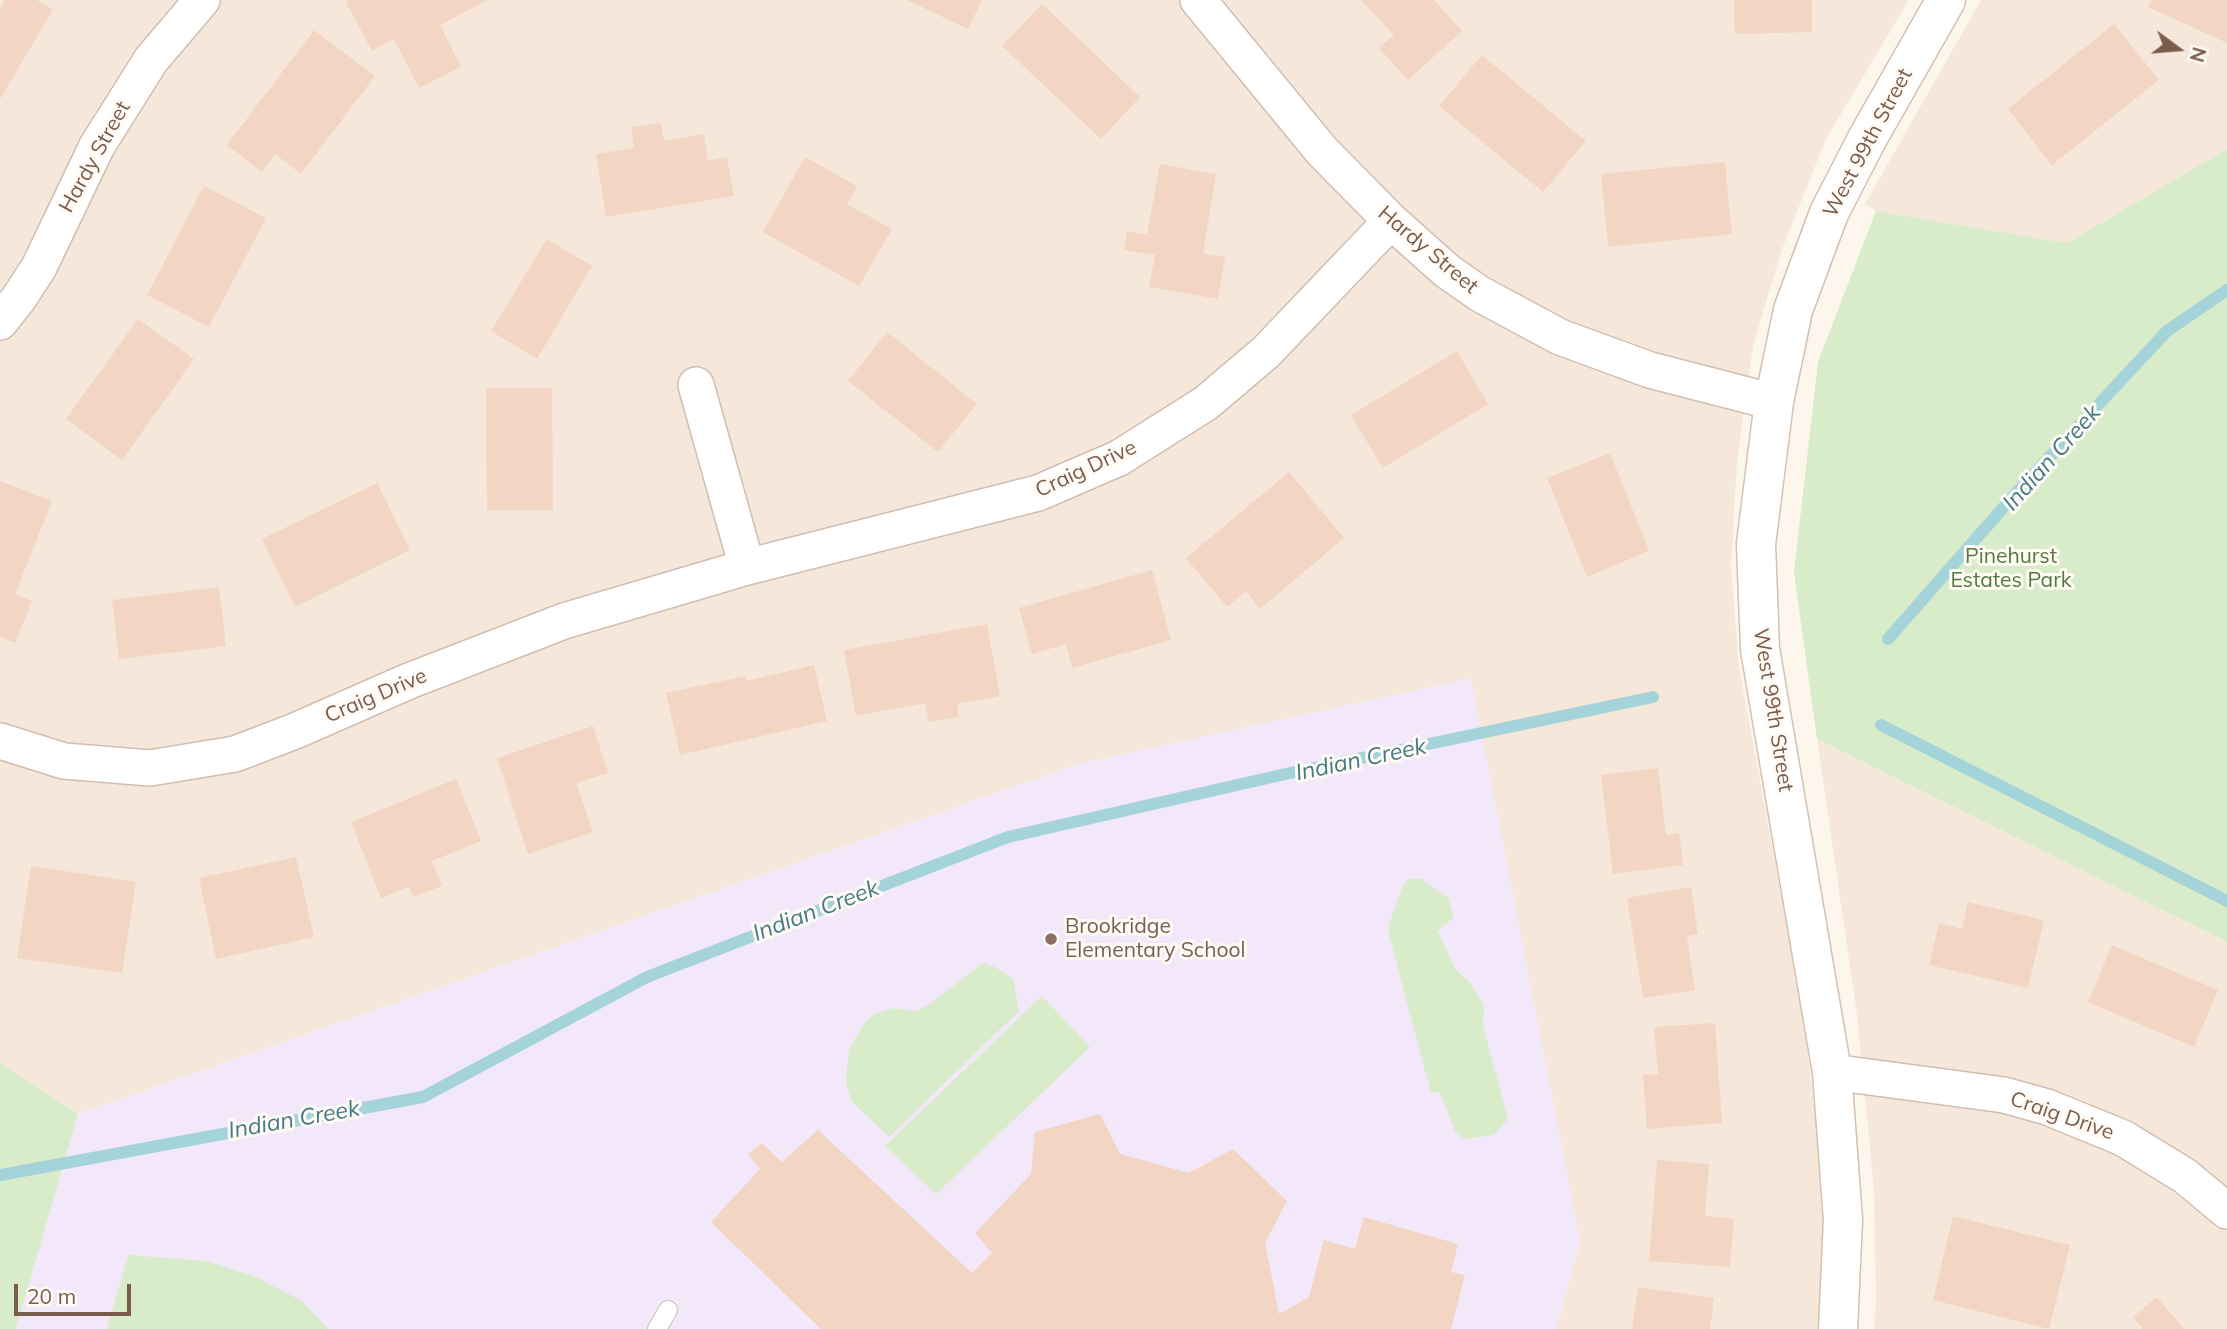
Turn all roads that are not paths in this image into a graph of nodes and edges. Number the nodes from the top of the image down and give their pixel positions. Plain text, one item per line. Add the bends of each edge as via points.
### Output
1 (202, 0) edge
2 (1198, 0) edge
3 (1946, 0) edge
4 (1391, 221) junction
5 (0, 322) edge
6 (696, 385) dead end
7 (1774, 402) junction
8 (747, 567) junction
9 (0, 741) edge
10 (1832, 1072) junction
11 (2227, 1211) edge
12 (668, 1310) dead end
13 (657, 1329) edge
14 (1838, 1329) edge

1 - 5 street, Hardy Street via 151,60 97,146 39,267
2 - 4 street, Hardy Street via 1322,151
3 - 7 street, West 99th Street via 1829,213 1793,310
4 - 7 street, Hardy Street via 1480,294 1560,337 1650,370
4 - 8 street, Craig Drive via 1266,352 1206,403 1119,458 1038,493
6 - 8 street
7 - 10 street, West 99th Street via 1756,544 1760,649
8 - 9 street, Craig Drive via 564,621 235,754 150,768 64,761
10 - 11 street, Craig Drive via 2004,1096 2047,1107 2123,1138 2185,1176
10 - 14 street, West 99th Street via 1843,1220
12 - 13 lane

